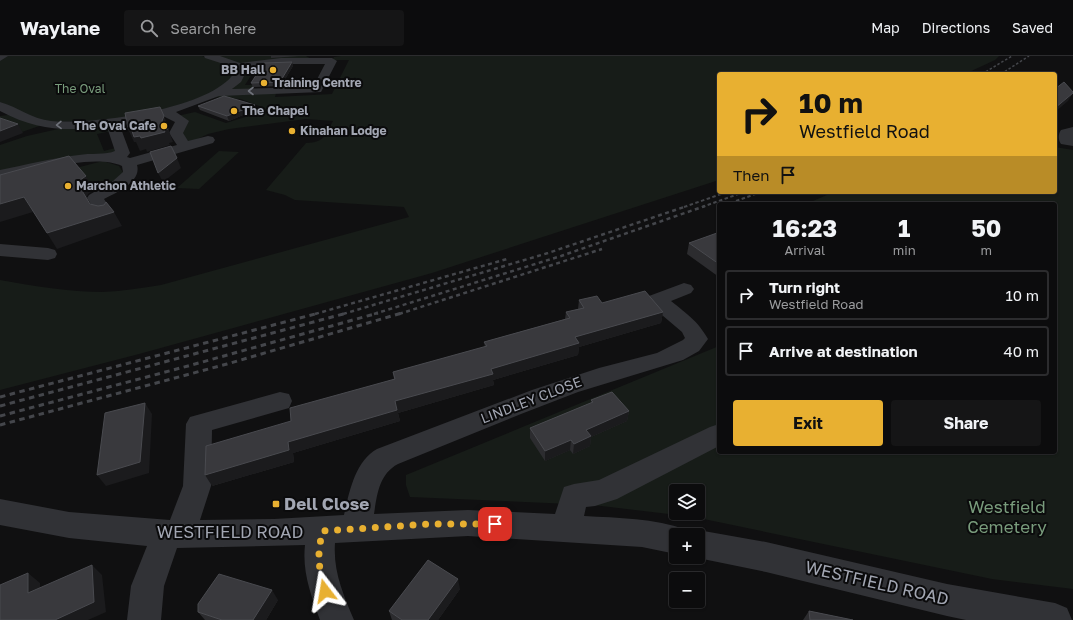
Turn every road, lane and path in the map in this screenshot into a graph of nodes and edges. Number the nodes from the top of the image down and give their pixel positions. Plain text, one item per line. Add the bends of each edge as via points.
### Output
1 (3, 56) edge
2 (209, 56) edge
3 (336, 56) edge
4 (0, 58) edge
5 (311, 60) junction
6 (238, 66) junction
7 (218, 93) junction
8 (0, 106) edge
9 (166, 112) junction
10 (112, 123) junction
11 (1073, 131) edge
12 (208, 140) dead end
13 (182, 142) dead end
14 (1073, 142) edge
15 (118, 159) junction
16 (0, 175) edge
17 (0, 188) edge
18 (106, 214) edge
19 (0, 250) edge
20 (48, 254) dead end
21 (684, 290) dead end
22 (280, 401) dead end
23 (717, 435) edge
24 (0, 512) edge
25 (566, 528) junction
26 (356, 529) junction
27 (323, 531) junction
28 (174, 534) junction
29 (669, 539) edge
30 (705, 545) edge
31 (143, 620) edge
32 (337, 620) edge
33 (1055, 620) edge

1 - 4 street
2 - 6 street
3 - 5 street
5 - 6 street
5 -> 7 street via 332,61 318,90
6 - 7 street via 242,74
7 - 9 street
10 -> 8 street via 51,125 17,115
9 - 10 street
9 - 13 street via 182,121 176,133
10 - 15 street via 123,153
11 - 14 street via 1066,133 1066,141
12 - 15 street
15 - 16 street via 80,159
15 - 17 street
15 - 18 street via 131,168 130,174 120,184 95,198
19 - 20 street
21 - 26 street, LINDLEY CLOSE via 656,300 691,328 697,339 686,350 590,378 397,452 383,460 368,480
22 - 28 street via 199,424 196,486
23 - 25 street via 607,490 574,496
24 - 28 street, WESTFIELD ROAD via 69,525
25 - 26 street, WESTFIELD ROAD via 468,523
25 - 29 street, WESTFIELD ROAD via 642,533
26 - 27 street, WESTFIELD ROAD
27 - 28 street, WESTFIELD ROAD
27 - 32 street via 318,547 320,569 325,591
28 - 31 street via 153,563 145,593
30 - 33 street, WESTFIELD ROAD via 947,600

